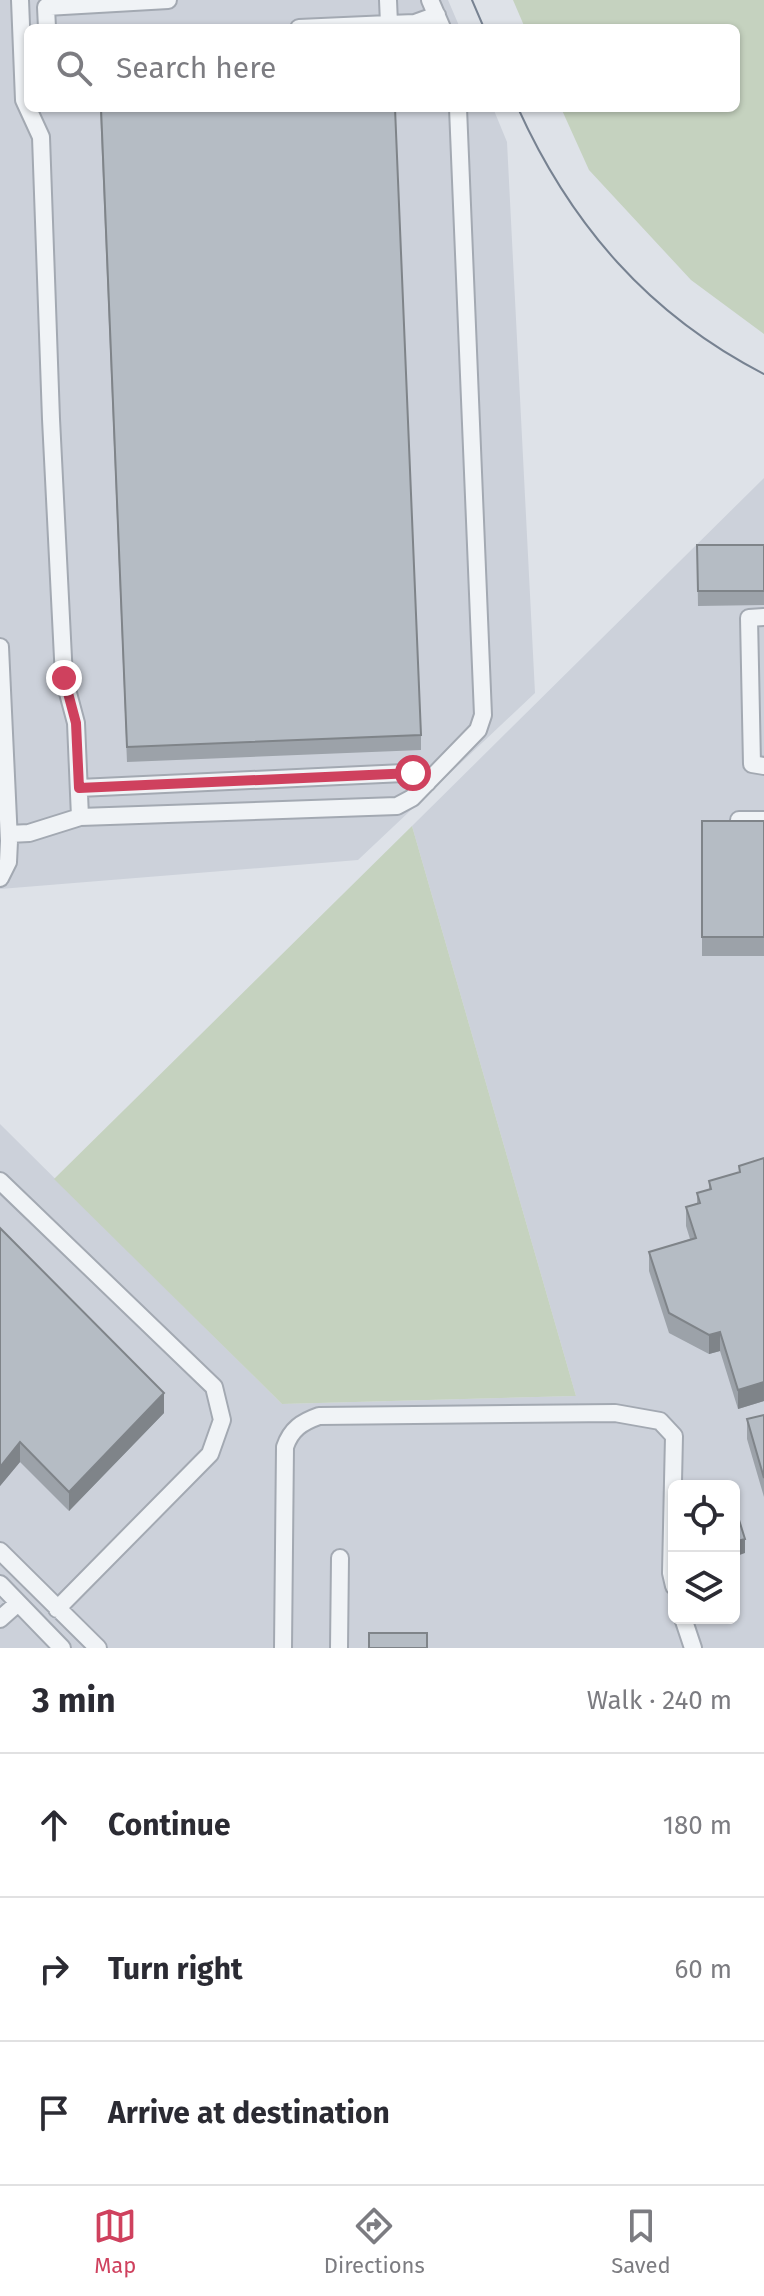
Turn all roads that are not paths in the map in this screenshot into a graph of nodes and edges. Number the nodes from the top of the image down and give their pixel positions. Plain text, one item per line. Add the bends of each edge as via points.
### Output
1 (20, 0) edge
2 (168, 0) edge
3 (388, 0) edge
4 (122, 1) edge
5 (437, 14) edge
6 (47, 24) edge
7 (389, 24) joint
8 (24, 100) edge
9 (30, 112) edge
10 (458, 112) edge
11 (764, 617) edge
12 (0, 647) edge
13 (757, 680) edge
14 (764, 766) edge
15 (427, 783) junction
16 (79, 788) junction
17 (80, 817) junction
18 (739, 820) edge
19 (764, 820) edge
20 (9, 834) junction
21 (0, 878) edge
22 (0, 1181) edge
23 (0, 1551) edge
24 (671, 1552) edge
25 (340, 1558) dead end
26 (0, 1584) edge
27 (18, 1603) junction
28 (57, 1609) junction
29 (0, 1619) edge
30 (685, 1624) edge
31 (62, 1648) edge
32 (98, 1648) edge
33 (283, 1648) edge
34 (339, 1648) edge
35 (693, 1648) edge

1 - 8 street
2 - 4 street
3 - 7 street
4 - 6 street via 46,7
5 - 7 street via 415,23
9 - 16 street via 41,137 64,678 76,723
10 - 15 street via 483,715 478,730
11 - 13 street via 749,618
12 - 20 street
13 - 14 street via 752,764
15 - 16 street via 421,776 404,773
15 - 17 street via 397,806
16 - 17 street
17 - 20 street
18 - 19 street
20 - 21 street via 8,862
22 - 28 street via 214,1387 222,1420 210,1454
23 - 28 street
24 - 33 street via 674,1436 660,1421 615,1413 319,1416 298,1426 285,1447
25 - 34 street
26 - 27 street
27 - 29 street
27 - 31 street
28 - 32 street
30 - 35 street

